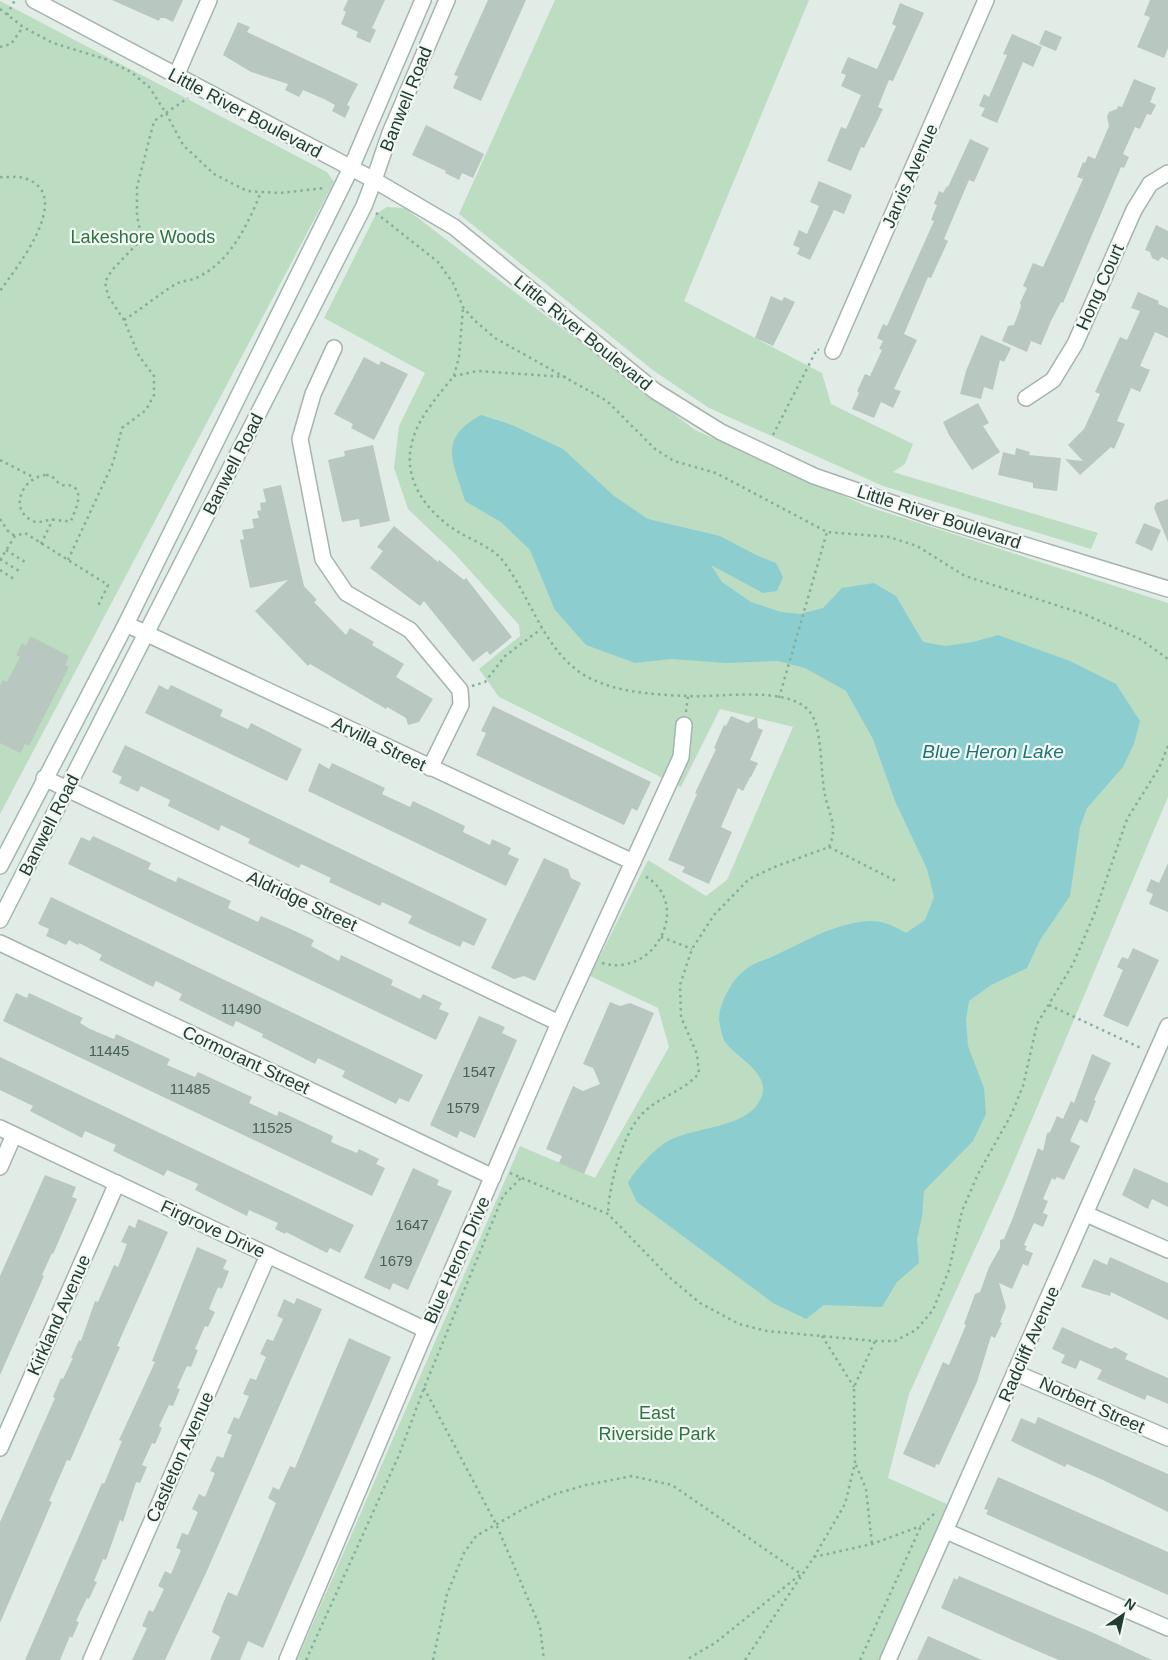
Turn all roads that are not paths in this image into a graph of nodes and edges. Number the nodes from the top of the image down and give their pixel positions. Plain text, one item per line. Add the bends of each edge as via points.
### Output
1 (34, 0) edge
2 (209, 0) edge
3 (423, 0) edge
4 (447, 0) edge
5 (986, 0) edge
6 (176, 76) junction
7 (351, 168) junction
8 (1168, 173) edge
9 (374, 180) junction
10 (334, 348) dead end
11 (833, 351) road end
12 (1026, 398) dead end
13 (1168, 589) edge
14 (126, 624) junction
15 (147, 633) junction
16 (684, 725) dead end
17 (430, 768) junction
18 (44, 778) junction
19 (68, 789) junction
20 (632, 865) junction
21 (0, 866) edge
22 (0, 920) edge
23 (0, 943) edge
24 (559, 1023) junction
25 (1168, 1026) edge
26 (1162, 1058) edge
27 (0, 1128) edge
28 (14, 1135) junction
29 (0, 1167) edge
30 (500, 1174) junction
31 (117, 1183) junction
32 (1086, 1214) junction
33 (1168, 1250) edge
34 (268, 1255) junction
35 (426, 1330) junction
36 (1016, 1373) junction
37 (1168, 1438) edge
38 (0, 1448) edge
39 (946, 1531) junction
40 (1168, 1628) edge
41 (91, 1660) edge
42 (287, 1660) edge
43 (888, 1660) edge

1 - 6 street, Little River Boulevard
2 - 6 street
3 - 7 street, Banwell Road
4 - 9 street, Banwell Road via 390,133
5 - 11 street, Jarvis Avenue
6 - 7 street, Little River Boulevard
7 - 9 street, Little River Boulevard
7 - 14 street, Banwell Road
8 - 12 street, Hong Court via 1150,184 1134,210 1075,344 1052,380
9 - 13 street, Little River Boulevard via 454,227 655,391 721,432 814,476 933,517
9 - 15 street, Banwell Road via 364,206
10 - 17 street via 313,394 300,439 323,558 346,593 410,630 460,690 461,705
14 - 15 street, Arvilla Street
14 - 18 street, Banwell Road
15 - 17 street, Arvilla Street
15 - 19 street, Banwell Road
16 - 20 street, Blue Heron Drive via 681,757
17 - 20 street, Arvilla Street
18 - 19 street, Aldridge Street
18 - 21 street, Banwell Road
19 - 22 street, Banwell Road
19 - 24 street, Aldridge Street
20 - 24 street, Blue Heron Drive
23 - 30 street, Cormorant Street
24 - 30 street, Blue Heron Drive
25 - 26 street, Radcliff Avenue
26 - 32 street, Radcliff Avenue
27 - 28 street, Firgrove Drive
28 - 29 street
28 - 31 street, Firgrove Drive
30 - 35 street, Blue Heron Drive
31 - 34 street, Firgrove Drive
31 - 38 street, Kirkland Avenue
32 - 33 street
32 - 36 street, Radcliff Avenue
34 - 35 street, Firgrove Drive
34 - 41 street, Castleton Avenue
35 - 42 street, Blue Heron Drive
36 - 37 street, Norbert Street
36 - 39 street, Radcliff Avenue
39 - 40 street
39 - 43 street, Radcliff Avenue

